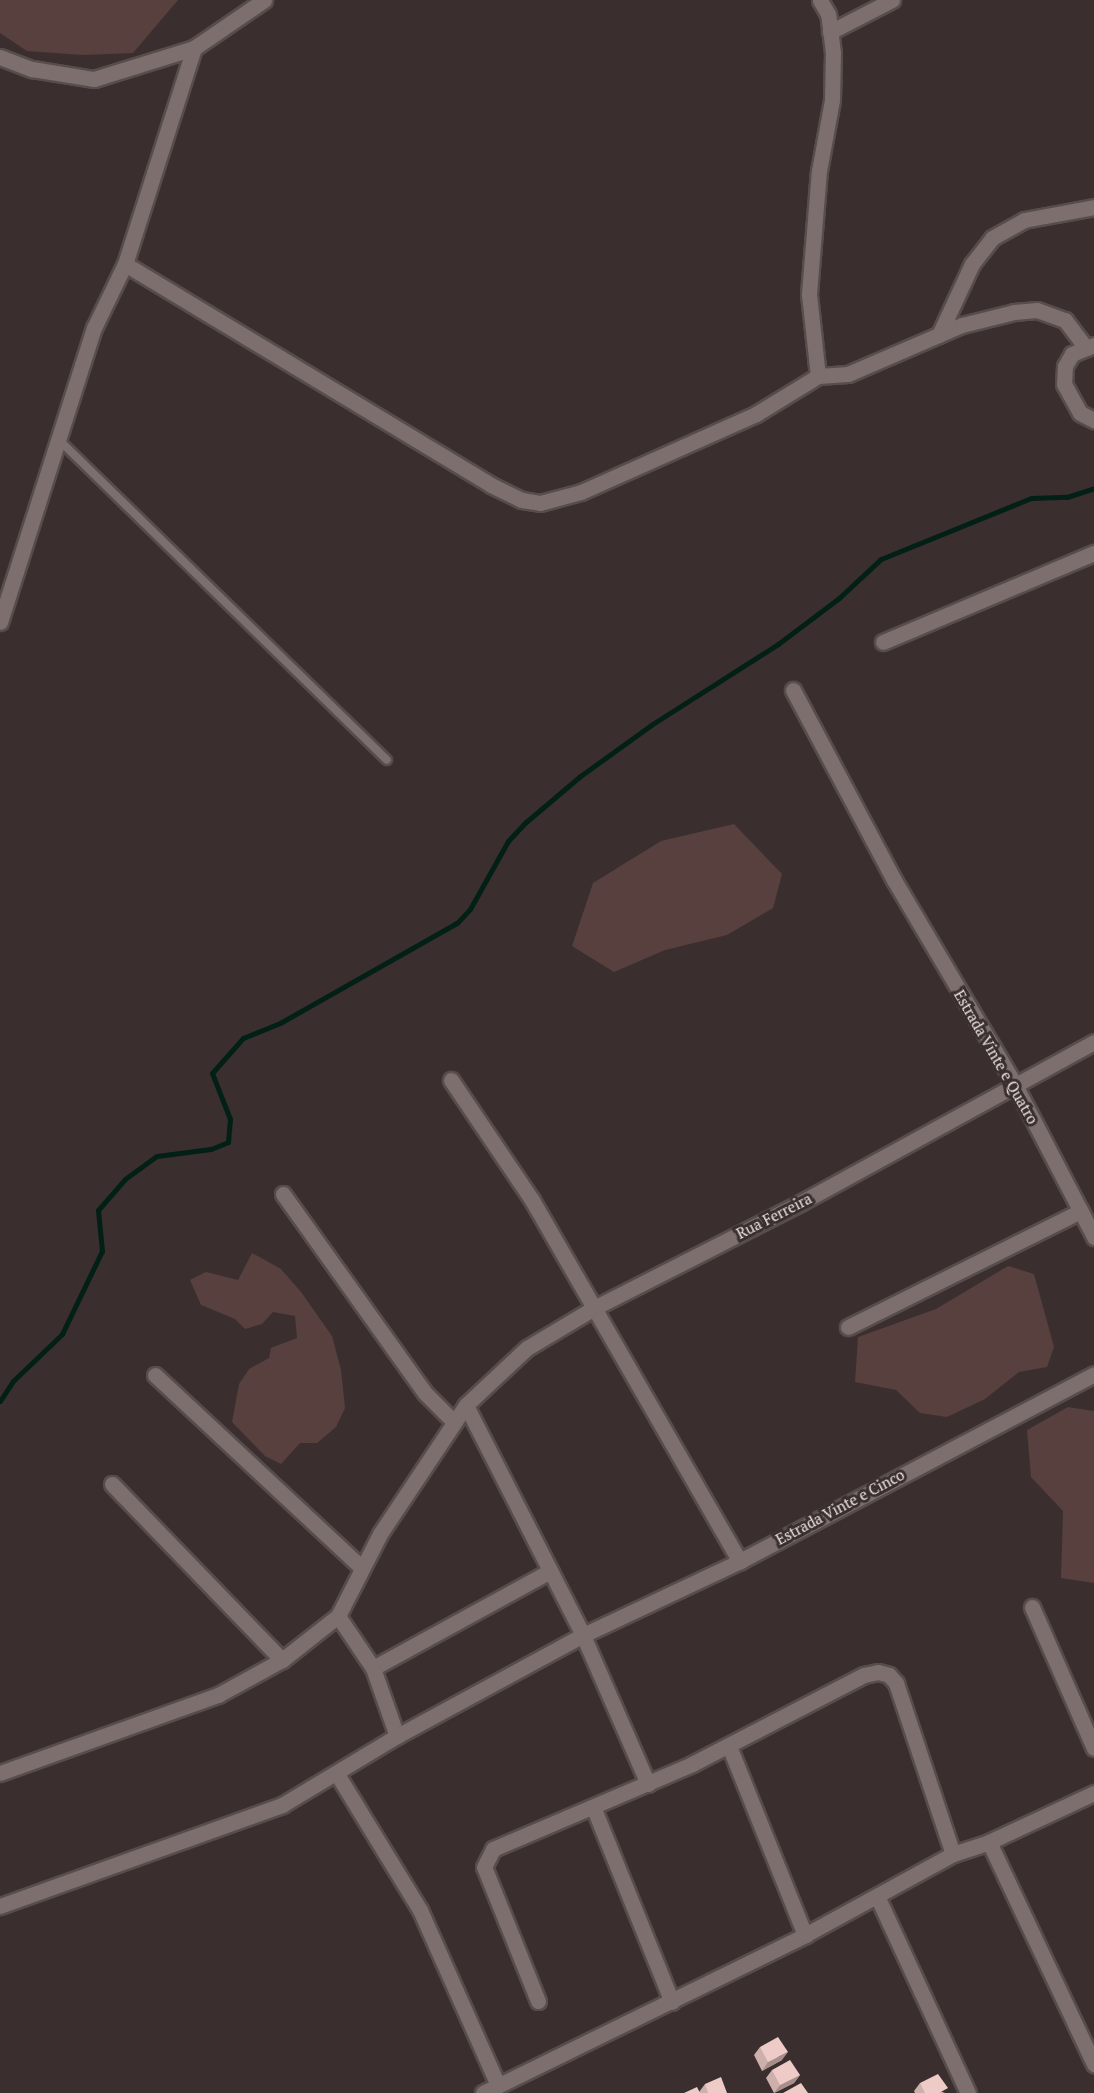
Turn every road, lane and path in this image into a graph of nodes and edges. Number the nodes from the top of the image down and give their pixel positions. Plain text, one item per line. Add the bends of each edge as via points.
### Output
1 (264, 0) edge
2 (820, 0) edge
3 (892, 0) edge
4 (830, 32) junction
5 (194, 48) junction
6 (0, 57) edge
7 (1094, 207) edge
8 (125, 264) junction
9 (939, 335) junction
10 (1090, 347) edge
11 (818, 376) junction
12 (1094, 420) edge
13 (57, 439) junction
14 (1094, 553) edge
15 (0, 622) edge
16 (884, 642) dead end
17 (793, 690) dead end
18 (387, 760) dead end
19 (1094, 1042) edge
20 (451, 1080) dead end
21 (1014, 1083) junction
22 (283, 1194) dead end
23 (1081, 1211) junction
24 (1094, 1236) edge
25 (594, 1308) junction
26 (849, 1327) dead end
27 (1094, 1374) edge
28 (155, 1375) dead end
29 (466, 1405) junction
30 (454, 1422) junction
31 (112, 1484) dead end
32 (740, 1561) junction
33 (362, 1568) junction
34 (550, 1571) junction
35 (1032, 1607) dead end
36 (338, 1616) junction
37 (582, 1635) junction
38 (282, 1660) junction
39 (373, 1668) junction
40 (397, 1736) junction
41 (729, 1746) junction
42 (1094, 1748) edge
43 (0, 1773) edge
44 (338, 1774) junction
45 (648, 1784) junction
46 (1094, 1793) edge
47 (594, 1809) junction
48 (989, 1842) junction
49 (953, 1854) junction
50 (878, 1896) junction
51 (0, 1906) edge
52 (806, 1935) junction
53 (537, 2001) dead end
54 (672, 2002) junction
55 (1094, 2064) edge
56 (498, 2085) junction
57 (483, 2093) edge
58 (968, 2093) edge

1 - 5 street
2 - 4 street via 828,14
3 - 4 street
4 - 11 street via 832,100 819,171 809,294
5 - 6 street via 94,79 32,69
5 - 8 street
7 - 9 street via 1024,220 992,238 972,264
8 - 11 street via 491,485 540,503 581,492 736,423
8 - 13 street via 94,328
9 - 10 street via 993,315 1037,310 1065,320
9 - 11 street via 848,374
10 - 12 street via 1072,354 1065,366 1064,384 1080,413
13 - 15 street
13 - 18 lane
14 - 16 street
17 - 21 street, Estrada Vinte e Quatro via 894,880
19 - 21 street, Rua Ferreira
20 - 25 street via 532,1200
21 - 23 street, Estrada Vinte e Quatro
21 - 25 street, Rua Ferreira via 800,1203
22 - 30 street via 425,1393
23 - 24 street, Estrada Vinte e Quatro
23 - 26 street
25 - 29 street, Rua Ferreira via 527,1348
25 - 32 street
27 - 32 street, Estrada Vinte e Cinco
28 - 33 street
29 - 30 street, Rua Ferreira
29 - 34 street
30 - 33 street, Rua Ferreira
31 - 38 street
32 - 37 street, Estrada Vinte e Cinco
33 - 36 street, Rua Ferreira
34 - 37 street
34 - 39 street
35 - 42 street
36 - 38 street
36 - 39 street
37 - 40 street, Estrada Vinte e Cinco
37 - 45 street
38 - 43 street via 218,1695
39 - 40 street
40 - 44 street, Estrada Vinte e Cinco
41 - 45 street
41 - 49 street via 864,1676 878,1672 889,1675 896,1683
41 - 52 street
44 - 51 street, Estrada Vinte e Cinco via 282,1806
44 - 56 street via 420,1910
45 - 47 street
46 - 48 street
47 - 53 street via 493,1849 484,1867
47 - 54 street
48 - 49 street
48 - 55 street
49 - 50 street
50 - 52 street
50 - 58 street
52 - 54 street
54 - 56 street
56 - 57 street

